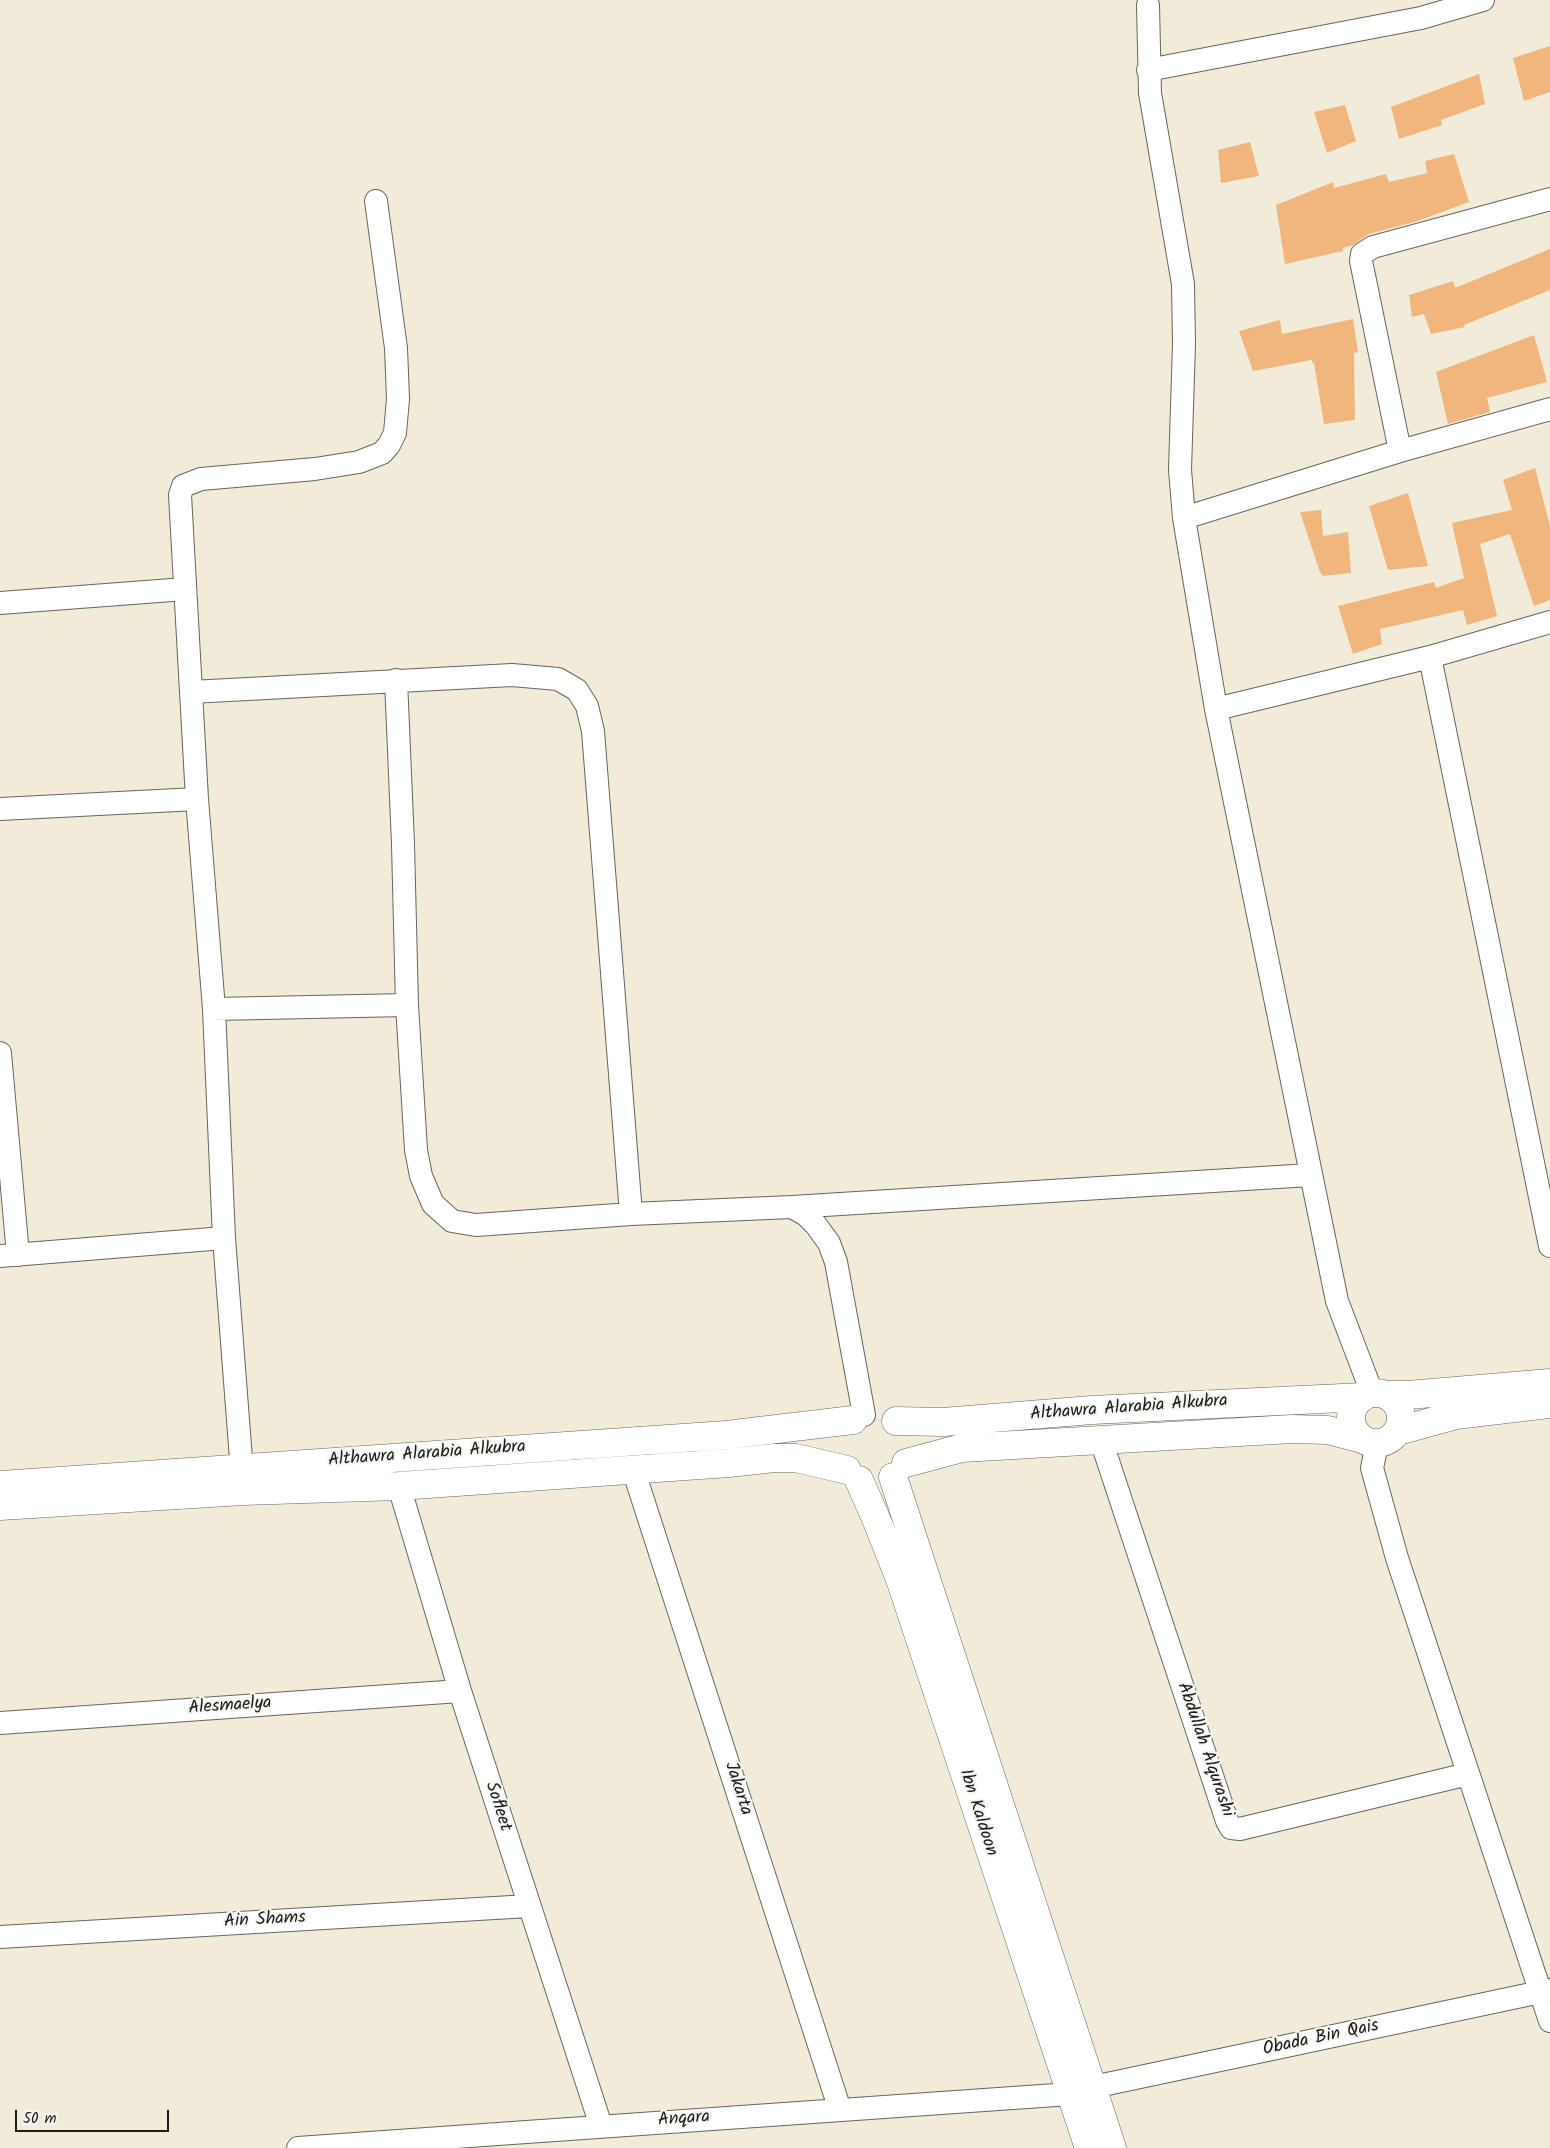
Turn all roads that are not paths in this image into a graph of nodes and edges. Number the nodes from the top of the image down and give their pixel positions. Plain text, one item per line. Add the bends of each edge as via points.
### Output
1 (1483, 0) edge
2 (1148, 6) dead end
3 (1148, 70) junction
4 (1550, 199) edge
5 (376, 201) dead end
6 (1550, 409) edge
7 (1400, 451) junction
8 (1184, 518) junction
9 (184, 589) junction
10 (0, 603) edge
11 (1550, 622) edge
12 (1430, 657) junction
13 (396, 680) junction
14 (191, 692) junction
15 (1216, 709) junction
16 (197, 799) junction
17 (0, 809) edge
18 (407, 1005) junction
19 (214, 1009) junction
20 (0, 1052) edge
21 (1541, 1158) edge
22 (1310, 1175) junction
23 (792, 1207) junction
24 (631, 1214) junction
25 (224, 1238) junction
26 (1550, 1246) edge
27 (9, 1256) edge
28 (1550, 1383) edge
29 (1374, 1395) junction
30 (1550, 1404) edge
31 (859, 1417) junction
32 (896, 1421) junction
33 (726, 1435) junction
34 (1379, 1438) junction
35 (1101, 1440) junction
36 (729, 1463) junction
37 (633, 1469) junction
38 (900, 1470) junction
39 (853, 1475) junction
40 (243, 1479) junction
41 (0, 1485) edge
42 (399, 1486) junction
43 (0, 1506) edge
44 (460, 1691) junction
45 (0, 1723) edge
46 (1468, 1774) junction
47 (529, 1906) junction
48 (0, 1937) edge
49 (1545, 1991) edge
50 (1550, 2021) edge
51 (1082, 2091) junction
52 (840, 2110) junction
53 (601, 2126) junction
54 (426, 2144) edge
55 (298, 2148) edge
56 (1089, 2148) edge
57 (1112, 2148) edge

1 - 3 street via 1421,18
2 - 3 street
3 - 8 street via 1152,111 1183,284 1180,470
4 - 7 street via 1372,247 1362,254
5 - 9 street via 396,348 398,399 395,434 382,453 359,462 201,479 183,486 180,495
6 - 7 street
7 - 8 street
8 - 15 street
9 - 10 street
9 - 14 street
11 - 12 street
12 - 15 street
12 - 21 street
13 - 14 street
13 - 18 street
13 - 24 street via 512,675 558,679 577,690 588,706 594,740
14 - 16 street
15 - 22 street
16 - 17 street
16 - 19 street
18 - 19 street
18 - 24 street via 416,1150 421,1176 433,1204 452,1221 476,1225
19 - 25 street
20 - 27 street
21 - 26 street
22 - 23 street
22 - 29 street via 1337,1301
23 - 24 street
23 - 31 street via 816,1225 829,1242 836,1262
25 - 27 street
25 - 40 street
28 - 29 street, Althawra Alarabia Alkubra
29 - 32 street, Althawra Alarabia Alkubra via 1092,1410 943,1422
29 - 34 street via 1399,1406 1401,1423
29 - 34 street via 1352,1409 1350,1418 1355,1433
30 - 34 street via 1456,1415
31 - 32 street via 875,1413
31 - 33 street, Althawra Alarabia Alkubra
31 - 39 street via 846,1428 840,1444 841,1460
32 - 38 street via 904,1430 909,1452
33 - 36 street
33 - 40 street, Althawra Alarabia Alkubra
34 - 35 street, Althawra Alarabia Alkubra via 1328,1430 1292,1429
34 - 46 street via 1372,1468
35 - 38 street, Althawra Alarabia Alkubra via 962,1448
35 - 46 street, Abdullah Alqurashi via 1231,1828 1240,1829
36 - 37 street, Althawra Alarabia Alkubra
36 - 39 street, Althawra Alarabia Alkubra via 796,1458
37 - 42 street, Althawra Alarabia Alkubra
37 - 52 street, Jakarta
38 - 39 street via 879,1483
38 - 51 street, Ibn Kaldoon
39 - 51 street, Ibn Kaldoon via 877,1521 900,1579
40 - 41 street, Althawra Alarabia Alkubra
40 - 42 street, Althawra Alarabia Alkubra
40 - 43 street, Althawra Alarabia Alkubra
42 - 44 street, Sofleet
44 - 45 street, Alesmaelya
44 - 47 street, Sofleet
46 - 49 street
47 - 48 street, Ain Shams
47 - 53 street, Sofleet
49 - 50 street
49 - 51 street, Obada Bin Qais
51 - 52 street, Anqara
51 - 56 street, Ibn Kaldoon
51 - 57 street, Ibn Kaldoon
52 - 53 street, Anqara
53 - 54 street, Anqara
54 - 55 street, Anqara

